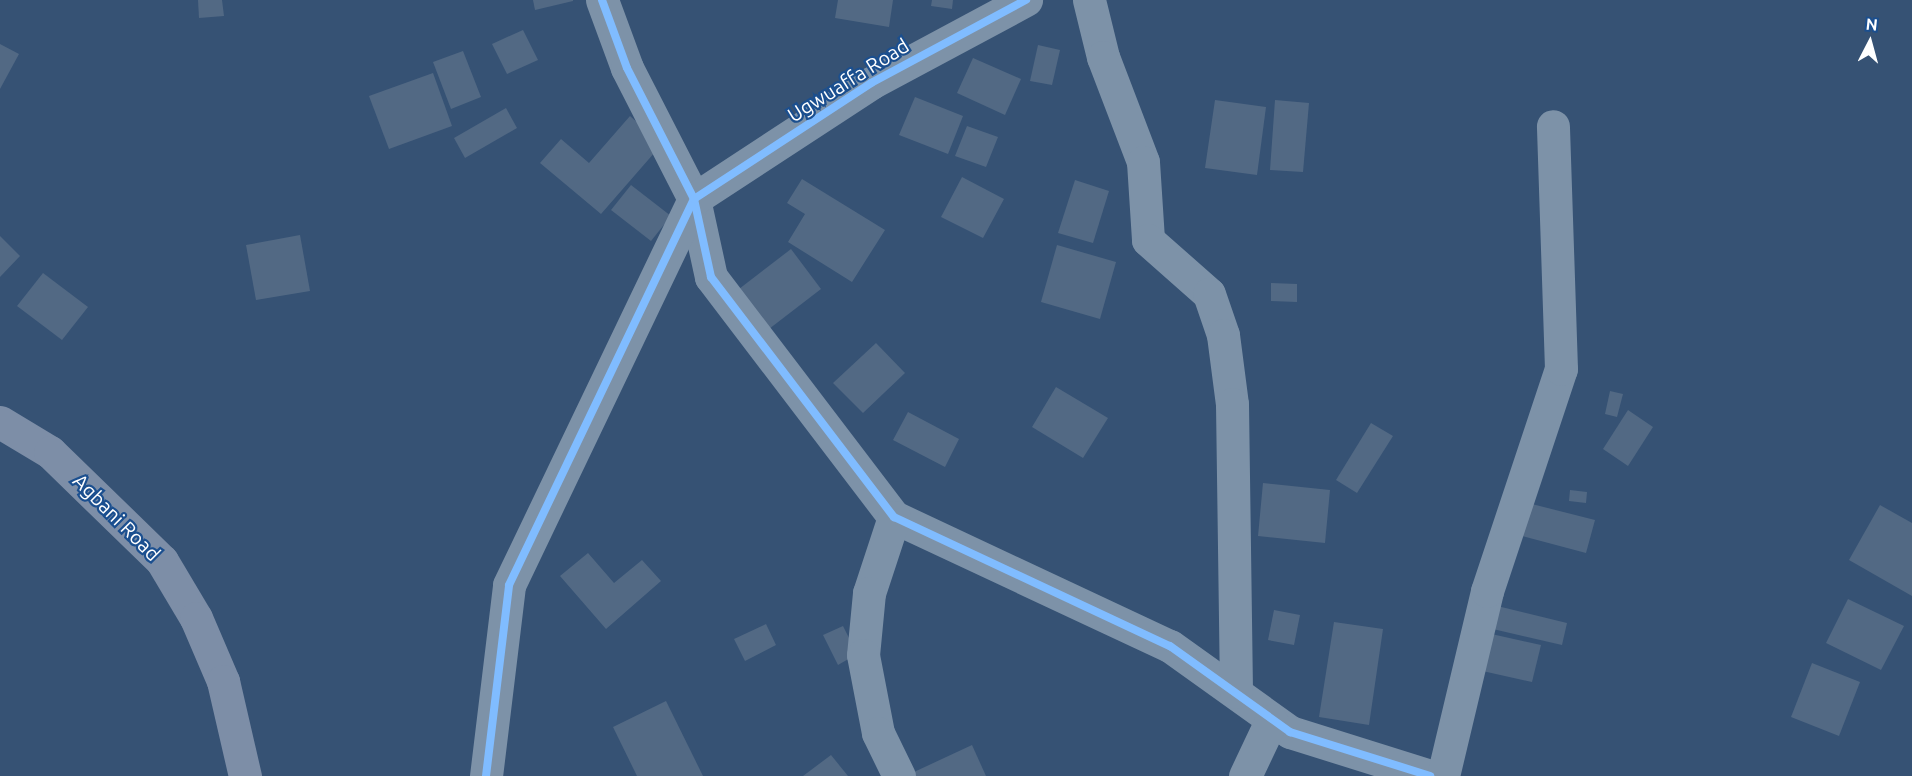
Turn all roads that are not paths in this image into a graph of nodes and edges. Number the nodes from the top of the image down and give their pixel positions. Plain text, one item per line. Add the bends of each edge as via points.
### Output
1 (602, 0) edge
2 (1026, 0) edge
3 (1089, 0) edge
4 (1553, 126) dead end
5 (694, 200) junction
6 (0, 422) edge
7 (894, 517) junction
8 (1236, 692) junction
9 (1267, 731) junction
10 (245, 776) edge
11 (486, 776) edge
12 (899, 776) edge
13 (1245, 776) edge
14 (1264, 776) edge
15 (1430, 776) edge
16 (1443, 776) edge

1 - 5 street via 627,68
2 - 5 street, Ugwuaffa Road via 871,83
3 - 8 street via 1103,57 1143,162 1148,240 1209,294 1223,335 1232,404
4 - 16 street via 1561,369 1487,591
5 - 7 street via 711,277
5 - 11 street via 509,585
6 - 10 main road, Agbani Road via 50,452 162,561 196,618 223,681
7 - 8 street via 1170,646
7 - 12 street via 869,593 863,655 878,733
8 - 9 street
9 - 13 street
9 - 14 street
9 - 15 street

